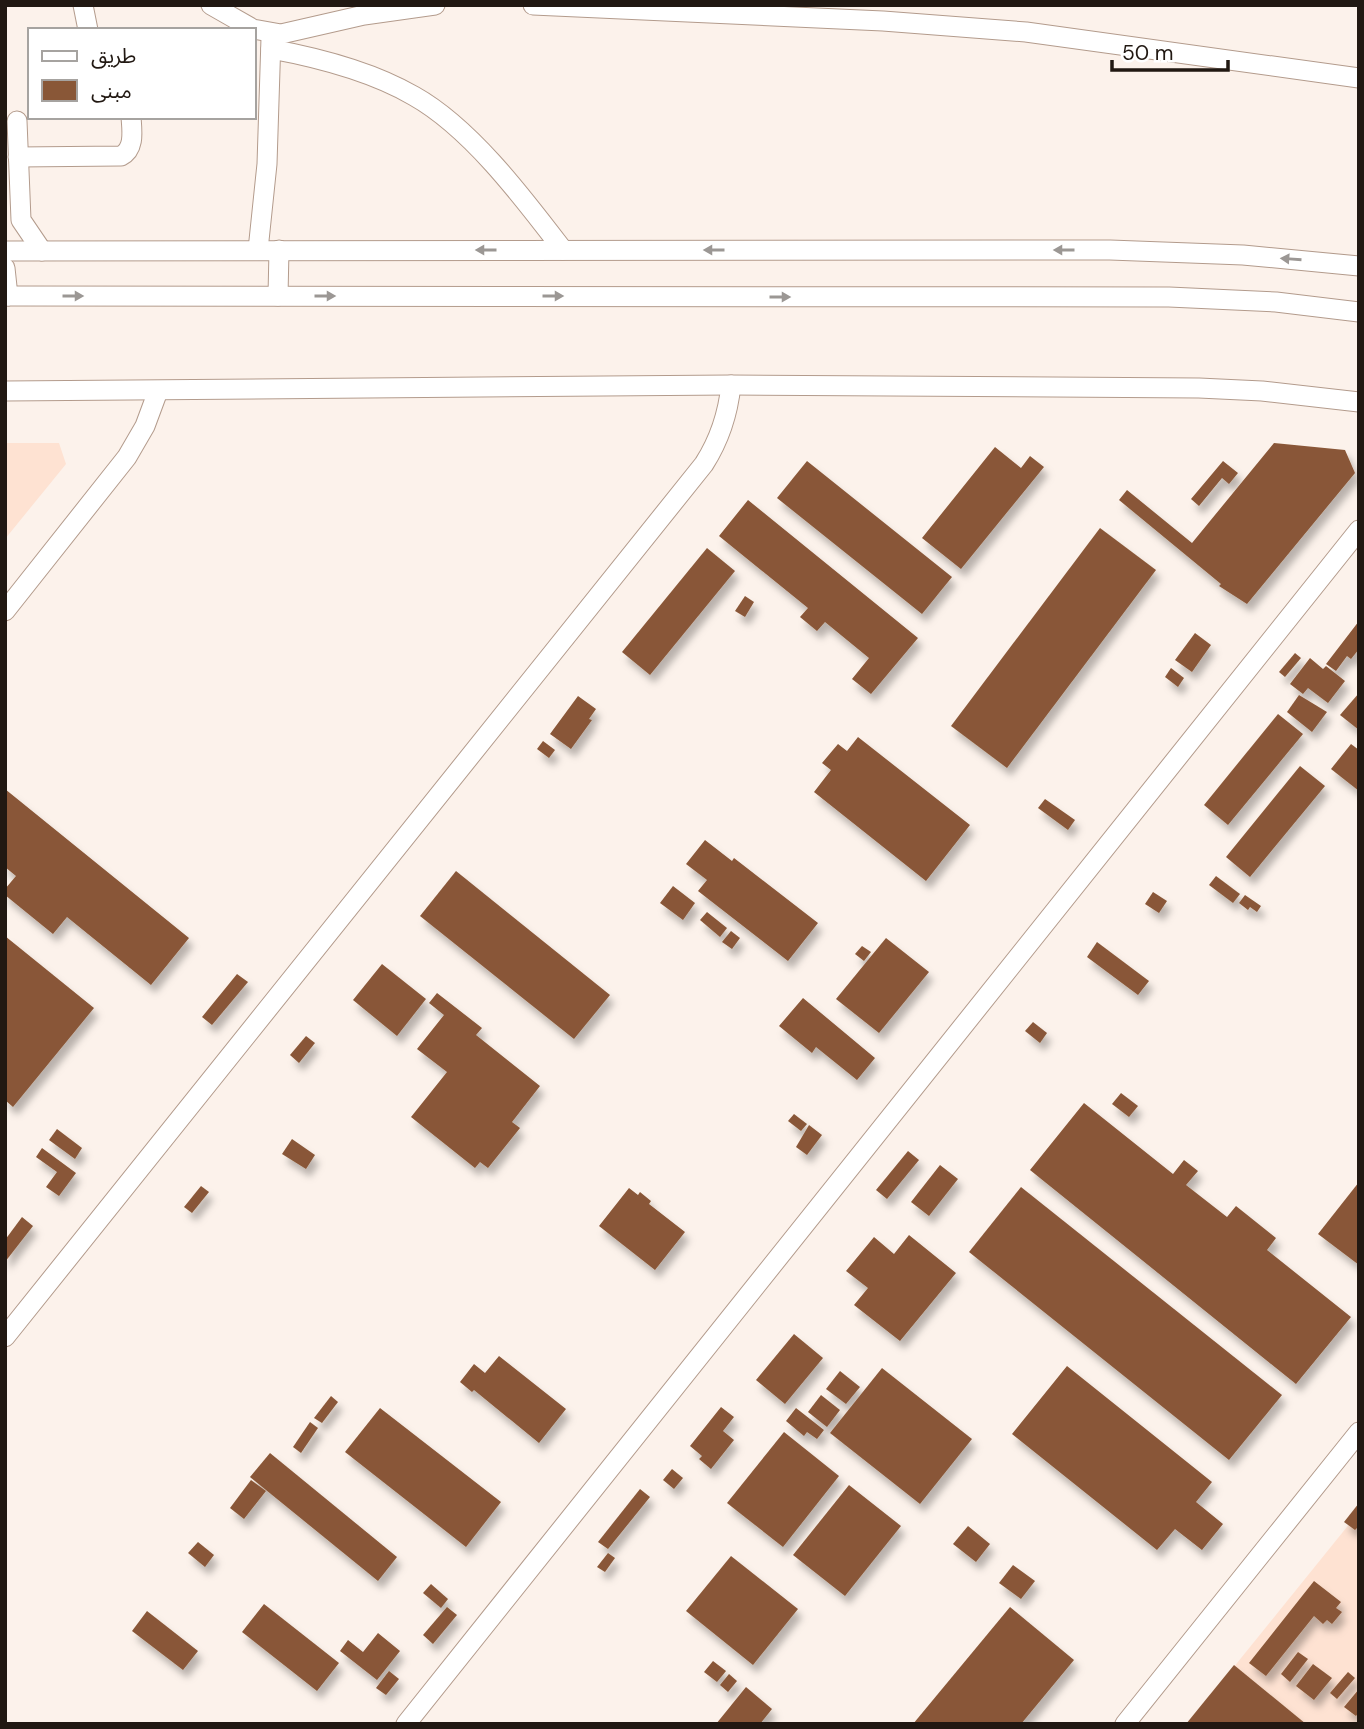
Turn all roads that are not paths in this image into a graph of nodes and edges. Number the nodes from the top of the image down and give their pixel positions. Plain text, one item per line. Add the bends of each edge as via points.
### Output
1 (83, 5) edge
2 (211, 5) edge
3 (435, 5) edge
4 (533, 5) edge
5 (88, 28) edge
6 (252, 28) edge
7 (256, 30) edge
8 (271, 41) junction
9 (1359, 78) edge
10 (131, 119) edge
11 (17, 121) dead end
12 (18, 157) junction
13 (21, 220) junction
14 (5, 241) edge
15 (258, 250) junction
16 (279, 250) junction
17 (563, 250) junction
18 (5, 251) edge
19 (41, 251) junction
20 (1359, 266) edge
21 (5, 268) edge
22 (7, 296) edge
23 (278, 296) junction
24 (1359, 312) edge
25 (731, 385) junction
26 (5, 391) edge
27 (158, 391) junction
28 (1359, 402) edge
29 (1359, 530) edge
30 (5, 611) edge
31 (5, 1337) edge
32 (1359, 1432) edge
33 (406, 1724) edge
34 (1125, 1724) edge

1 - 5 street
2 - 6 street
3 - 8 street via 363,15
4 - 9 street via 1014,31
7 - 8 street
8 - 15 street via 267,164
8 - 17 street via 373,77 428,105 490,162
10 - 12 street via 130,150 121,156
11 - 12 street
12 - 13 street
13 - 14 street
13 - 19 street
15 - 16 street
15 - 19 street
17 -> 16 street
16 - 23 street
20 -> 17 street via 1243,255 1110,250
18 - 19 street
21 - 22 street
22 -> 23 street
23 -> 24 street via 1169,297
25 - 27 street
25 - 28 street via 1199,388
25 - 31 street via 720,434 704,464
26 - 27 street
27 - 30 street via 127,457
29 - 33 street
32 - 34 street

